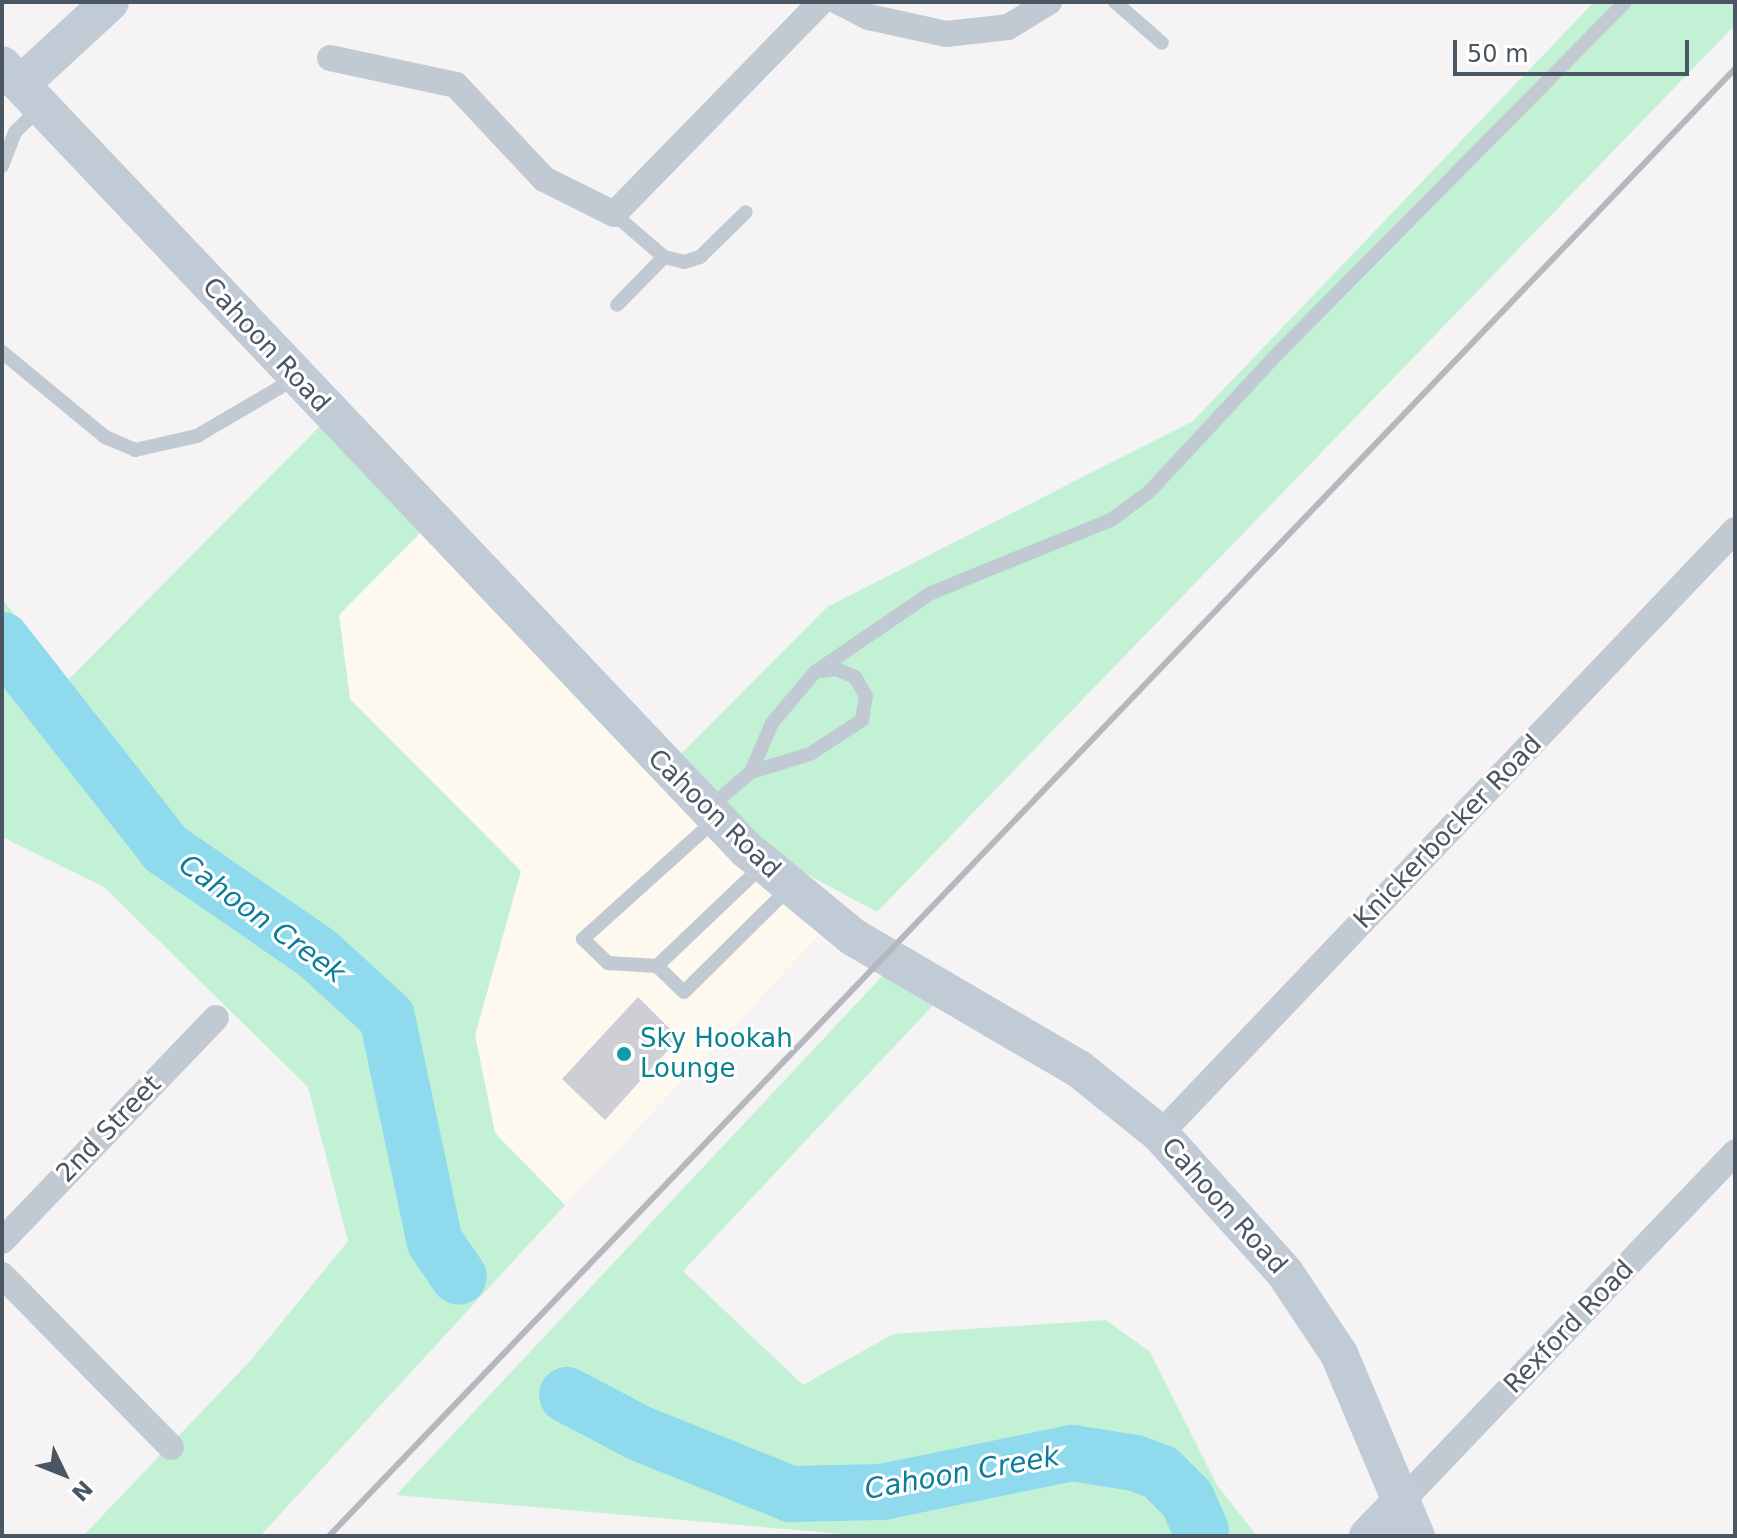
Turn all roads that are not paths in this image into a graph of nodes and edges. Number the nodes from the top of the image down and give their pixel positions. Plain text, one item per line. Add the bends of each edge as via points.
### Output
1 (110, 2) edge
2 (821, 2) edge
3 (839, 2) edge
4 (1049, 2) edge
5 (1115, 2) edge
6 (1625, 2) edge
7 (1162, 43) dead end
8 (330, 58) dead end
9 (22, 85) edge
10 (2, 166) edge
11 (746, 212) dead end
12 (614, 214) junction
13 (664, 257) junction
14 (617, 305) dead end
15 (2, 352) edge
16 (296, 377) junction
17 (1735, 530) edge
18 (815, 672) junction
19 (751, 772) junction
20 (711, 815) junction
21 (776, 876) junction
22 (657, 966) junction
23 (216, 1018) dead end
24 (1160, 1134) junction
25 (1735, 1153) edge
26 (2, 1241) edge
27 (2, 1275) edge
28 (171, 1447) dead end
29 (1409, 1519) edge
30 (1368, 1536) edge

1 - 9 street
2 - 12 street
3 - 4 street via 869,17 946,34 1008,27
5 - 7 lane
6 - 18 lane via 1283,348 1149,492 1111,520 931,593
8 - 12 street via 456,85 544,179
9 - 10 lane via 15,132
9 - 16 street, Cahoon Road
11 - 13 lane via 700,257 684,262
12 - 13 lane
13 - 14 lane
15 - 16 lane via 105,437 135,450 197,436
16 - 20 street, Cahoon Road
17 - 24 street, Knickerbocker Road
18 - 19 lane via 772,723
18 - 19 lane via 836,669 855,677 866,696 862,720 810,754
19 - 20 lane
20 - 21 street, Cahoon Road
20 - 22 lane via 583,939 608,963
21 - 22 lane
21 - 22 lane via 684,992
21 - 24 street, Cahoon Road via 874,951 1079,1069
23 - 26 street, 2nd Street
24 - 29 street, Cahoon Road via 1285,1273 1331,1342
25 - 29 street, Rexford Road
27 - 28 street
29 - 30 street

